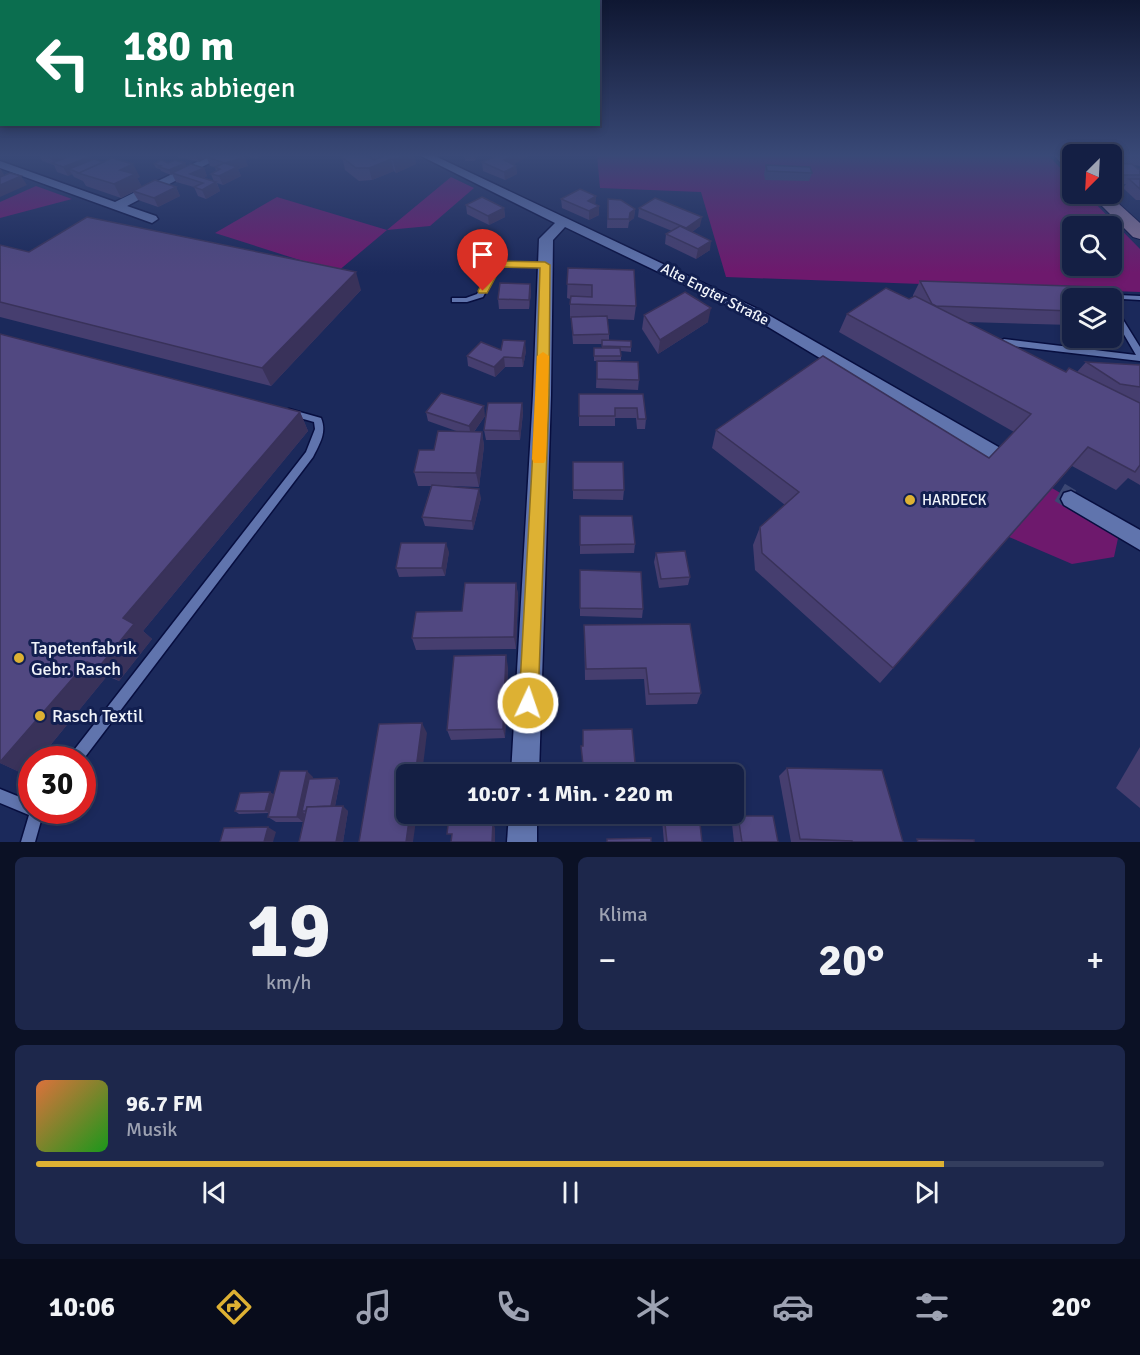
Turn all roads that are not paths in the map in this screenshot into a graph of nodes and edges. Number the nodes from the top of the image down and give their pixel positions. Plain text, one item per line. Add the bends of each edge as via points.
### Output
1 (84, 194) edge
2 (140, 194) edge
3 (508, 194) edge
4 (1110, 204) edge
5 (116, 206) junction
6 (152, 219) dead end
7 (566, 221) junction
8 (1140, 233) edge
9 (462, 254) dead end
10 (497, 264) junction
11 (545, 265) junction
12 (1140, 298) edge
13 (455, 300) dead end
14 (1004, 342) edge
15 (1140, 356) edge
16 (284, 410) edge
17 (995, 454) edge
18 (1071, 499) tunnel mouth
19 (1140, 541) edge
20 (86, 746) edge
21 (525, 764) edge
22 (0, 796) edge
23 (18, 803) edge
24 (32, 824) edge
25 (523, 824) edge
26 (28, 842) edge
27 (522, 842) edge

1 - 5 street
2 - 5 street
3 - 7 street, Alte Engter Straße
4 - 8 main road
5 - 6 street
7 - 11 street via 546,239
7 - 17 street, Alte Engter Straße via 754,313
9 - 10 lane via 485,250 493,254
10 - 11 lane
10 - 13 lane via 480,295
11 - 21 street
12 - 15 lane via 1121,297 1113,310
14 - 15 lane
16 - 20 lane via 318,420 320,429 310,454
18 - 19 street
22 - 23 lane
24 - 26 lane
25 - 27 street

